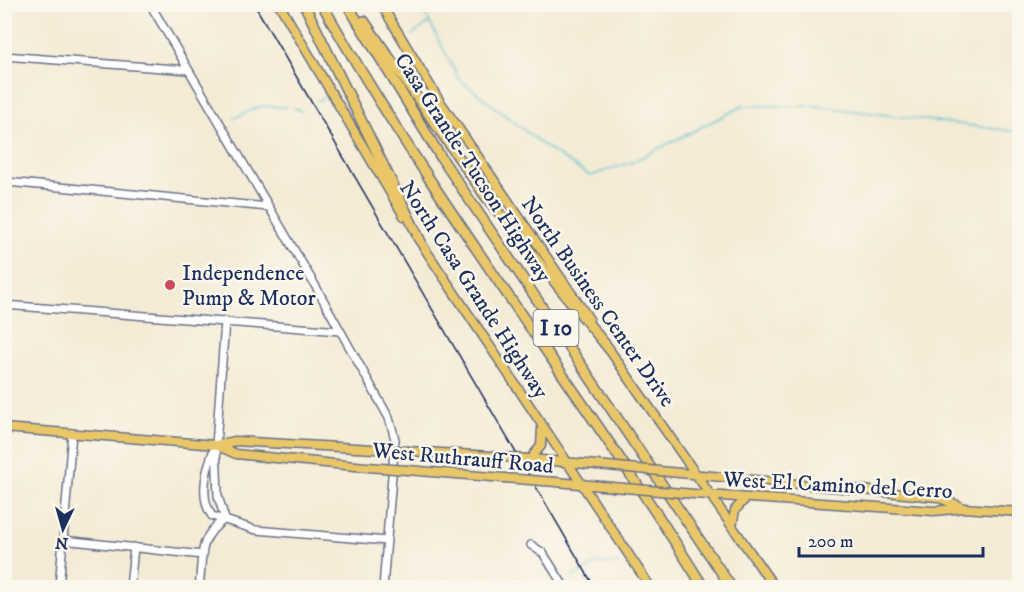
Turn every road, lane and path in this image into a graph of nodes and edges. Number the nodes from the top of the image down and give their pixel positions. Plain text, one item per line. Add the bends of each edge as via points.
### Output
1 (150, 4) edge
2 (279, 4) edge
3 (304, 4) edge
4 (322, 4) edge
5 (350, 4) edge
6 (381, 4) edge
7 (4, 56) edge
8 (188, 70) junction
9 (7, 182) dead end
10 (269, 207) junction
11 (421, 242) junction
12 (4, 305) edge
13 (225, 321) junction
14 (340, 331) junction
15 (609, 349) junction
16 (542, 426) junction
17 (4, 428) edge
18 (72, 433) junction
19 (216, 445) junction
20 (535, 458) junction
21 (567, 462) junction
22 (698, 475) junction
23 (581, 484) junction
24 (710, 496) junction
25 (745, 499) junction
26 (963, 508) junction
27 (1020, 512) edge
28 (225, 519) junction
29 (732, 528) junction
30 (63, 540) junction
31 (387, 541) junction
32 (531, 545) dead end
33 (134, 547) junction
34 (203, 555) junction
35 (59, 588) edge
36 (130, 588) edge
37 (199, 588) edge
38 (383, 588) edge
39 (565, 588) edge
40 (651, 588) edge
41 (704, 588) edge
42 (732, 588) edge
43 (775, 588) edge

1 - 8 street
2 - 11 main road, North Casa Grande Highway
3 - 11 highway
4 - 41 highway, Casa Grande-Tucson Highway / I 10 via 418,163 655,509
5 - 15 highway via 486,197
5 - 42 highway, Casa Grande-Tucson Highway / I 10 via 448,168
6 - 15 main road, North Business Center Drive via 437,97
7 - 8 street
8 - 10 street
9 - 10 street
10 - 14 street
11 - 16 main road, North Casa Grande Highway
12 - 13 street
13 - 14 street
13 - 19 street
14 - 31 street via 384,407 393,432
15 - 22 main road, North Business Center Drive
16 - 20 main road via 541,446
16 - 21 main road, North Casa Grande Highway
17 - 18 main road, West Ruthrauff Road
18 - 19 main road, West Ruthrauff Road
18 - 30 street
19 - 20 main road, West Ruthrauff Road, bridge via 235,441
19 - 23 main road, West Ruthrauff Road, bridge via 236,454
19 - 28 street via 218,496
19 - 28 street via 208,465 206,502 212,516
20 - 21 main road, West Ruthrauff Road
21 - 22 main road, West Ruthrauff Road, bridge
21 - 23 main road, North Casa Grande Highway
22 - 24 main road, North Business Center Drive
22 - 26 main road, West El Camino del Cerro via 937,497
23 - 24 main road, West Ruthrauff Road, bridge
23 - 40 main road, North Casa Grande Highway
24 - 25 main road, West El Camino del Cerro
24 - 29 main road
25 - 26 main road, West El Camino del Cerro via 934,511
25 - 29 main road via 735,510
26 - 27 main road, West El Camino del Cerro
28 - 31 street via 256,530
28 - 34 street via 209,531
29 - 43 main road
30 - 33 street
30 - 35 street
31 - 38 street
32 - 39 street via 543,553
33 - 34 street
33 - 36 street
34 - 37 street

